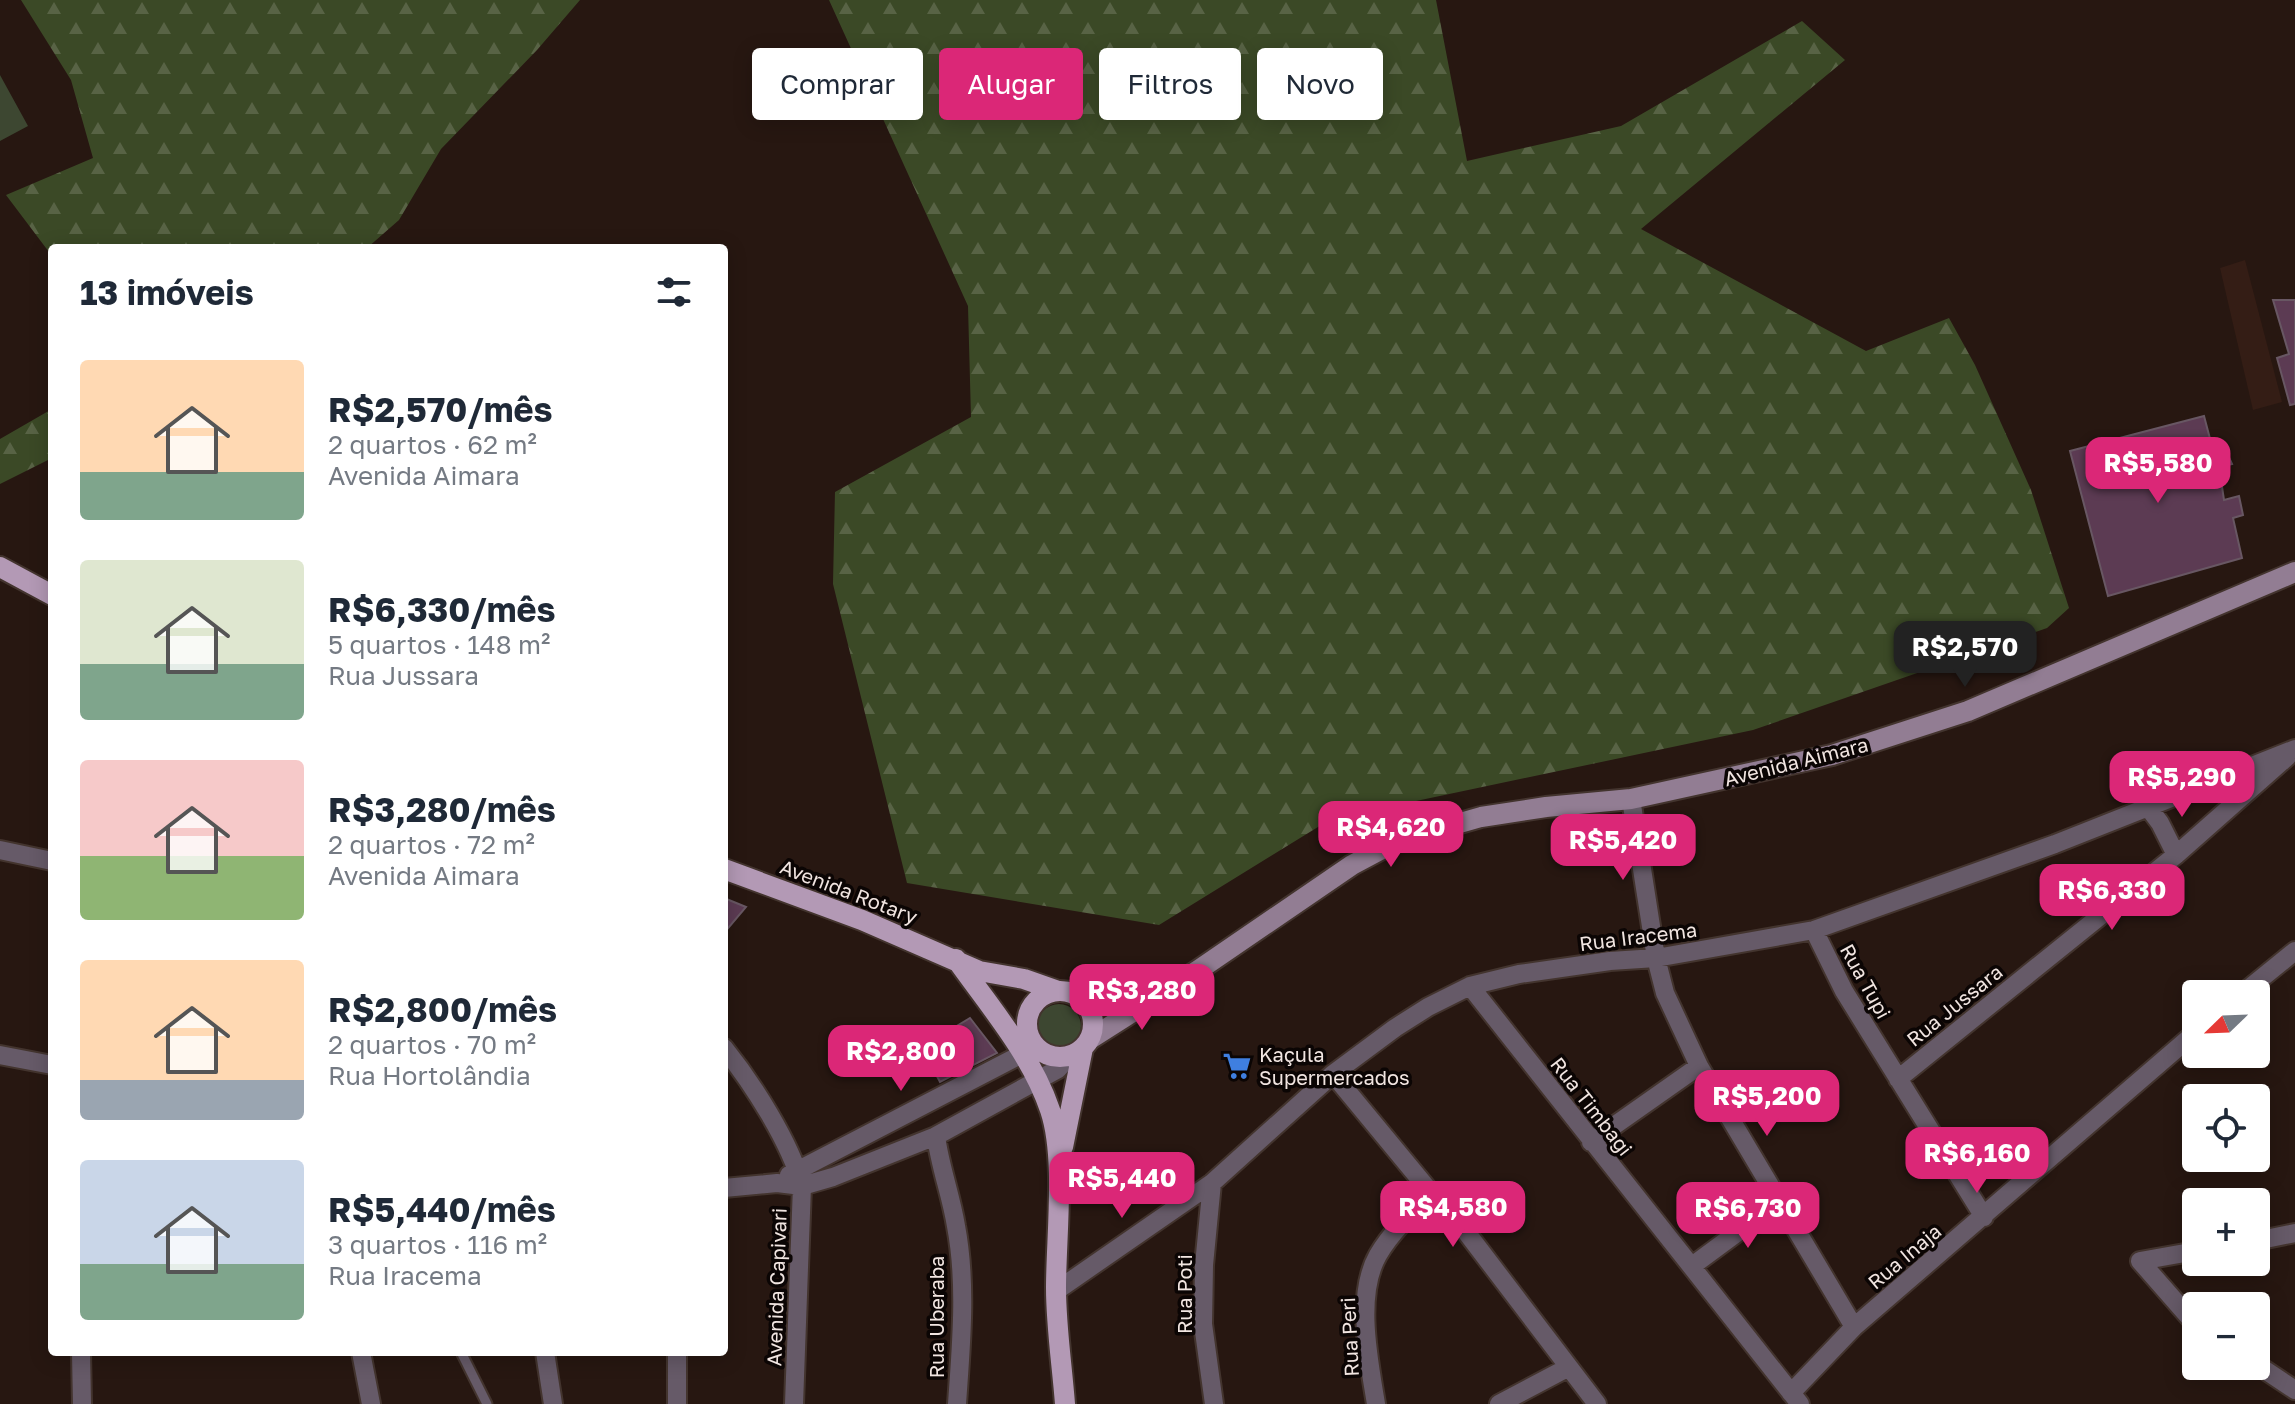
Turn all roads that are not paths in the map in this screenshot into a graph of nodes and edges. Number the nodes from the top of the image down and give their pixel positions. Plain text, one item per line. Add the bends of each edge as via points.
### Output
1 (0, 567) edge
2 (2295, 572) edge
3 (48, 593) edge
4 (2295, 749) edge
5 (1631, 799) junction
6 (2148, 807) junction
7 (0, 850) edge
8 (2176, 855) junction
9 (48, 860) edge
10 (728, 870) edge
11 (1814, 930) junction
12 (2295, 951) edge
13 (1656, 958) junction
14 (956, 959) junction
15 (2259, 980) edge
16 (1470, 986) junction
17 (1172, 988) junction
18 (1065, 992) junction
19 (2182, 1044) edge
20 (1081, 1047) junction
21 (728, 1053) edge
22 (1024, 1053) junction
23 (0, 1055) edge
24 (48, 1064) edge
25 (1699, 1066) junction
26 (1333, 1074) junction
27 (1898, 1079) junction
28 (1038, 1080) junction
29 (936, 1136) junction
30 (1591, 1142) junction
31 (799, 1178) junction
32 (1058, 1178) junction
33 (1212, 1183) junction
34 (728, 1187) edge
35 (1432, 1194) junction
36 (1780, 1201) junction
37 (1984, 1217) junction
38 (2295, 1233) edge
39 (2270, 1238) edge
40 (2182, 1254) edge
41 (1692, 1266) junction
42 (1056, 1291) junction
43 (2182, 1309) edge
44 (1854, 1327) junction
45 (81, 1356) edge
46 (362, 1356) edge
47 (464, 1356) edge
48 (546, 1356) edge
49 (677, 1356) edge
50 (1569, 1367) junction
51 (2270, 1373) edge
52 (2295, 1390) edge
53 (1796, 1398) edge
54 (82, 1404) edge
55 (371, 1404) edge
56 (487, 1404) edge
57 (553, 1404) edge
58 (677, 1404) edge
59 (794, 1404) edge
60 (957, 1404) edge
61 (1065, 1404) edge
62 (1214, 1404) edge
63 (1376, 1404) edge
64 (1499, 1404) edge
65 (1597, 1404) edge

1 - 3 main road
2 - 5 main road, Avenida Aimara via 1968,711 1832,755
4 - 6 street, Rua Iracema
4 - 8 street, Rua Jussara
5 - 13 street
5 - 17 main road, Avenida Aimara via 1481,817 1397,841 1352,865
6 - 8 street
6 - 11 street, Rua Iracema
7 - 9 street
8 - 27 street, Rua Jussara
10 - 14 main road, Avenida Rotary
11 - 13 street, Rua Iracema
11 - 27 street, Rua Tupi
12 - 15 street
13 - 16 street, Rua Iracema via 1519,974
13 - 25 street via 1665,993
14 - 18 main road, Avenida Rotary via 979,971
14 - 22 main road
16 - 26 street, Rua Iracema via 1406,1021
16 - 30 street, Rua Timbagi
17 - 18 main road via 1145,994
17 - 20 main road, Avenida Aimara
18 - 20 main road via 1089,1007 1093,1029
18 - 20 main road via 1033,1004 1029,1035 1053,1056
19 - 37 street, Rua Inaja
20 - 28 street
20 - 32 main road
21 - 31 street via 754,1089
22 - 28 main road
22 - 31 street
23 - 24 street
25 - 30 street
25 - 36 street
26 - 33 street, Rua Iracema
26 - 35 street
27 - 37 street, Rua Tupi
28 - 29 street
28 - 32 main road via 1051,1113
29 - 31 street via 833,1177
29 - 60 street, Rua Uberaba via 957,1226 963,1285
30 - 41 street, Rua Timbagi
31 - 34 street
31 - 59 street, Avenida Capivari
32 - 42 main road
33 - 42 street, Rua Iracema
33 - 62 street, Rua Poti via 1203,1324
35 - 50 street
35 - 63 street, Rua Peri via 1390,1237 1369,1279 1367,1346
36 - 41 street
36 - 44 street
37 - 44 street, Rua Inaja
38 - 39 street
40 - 43 street via 2140,1261
41 - 53 street, Rua Timbagi
42 - 61 main road
44 - 53 street, Rua Inaja
45 - 54 street
46 - 55 street
47 - 56 lane
48 - 57 street
49 - 58 street
50 - 64 street
50 - 65 street
51 - 52 street

